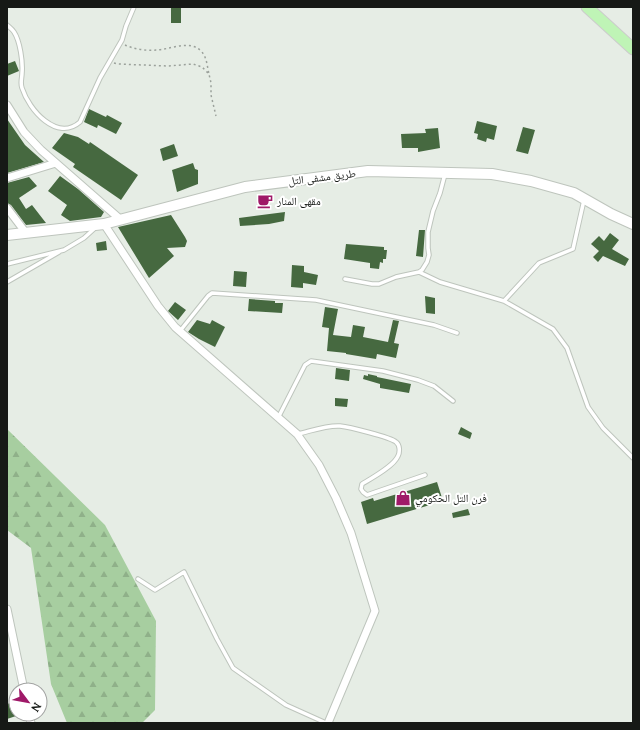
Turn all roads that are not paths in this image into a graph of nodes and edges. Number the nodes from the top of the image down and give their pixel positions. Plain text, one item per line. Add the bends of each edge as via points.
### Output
1 (134, 7) edge
2 (586, 7) edge
3 (7, 25) edge
4 (633, 49) edge
5 (7, 105) edge
6 (56, 163) junction
7 (445, 173) junction
8 (7, 178) edge
9 (585, 199) junction
10 (7, 208) edge
11 (121, 220) junction
12 (633, 224) edge
13 (100, 225) junction
14 (26, 233) junction
15 (7, 235) edge
16 (64, 250) junction
17 (7, 264) edge
18 (419, 272) junction
19 (345, 279) dead end
20 (7, 282) edge
21 (504, 300) junction
22 (180, 331) junction
23 (457, 333) dead end
24 (453, 401) dead end
25 (278, 418) junction
26 (297, 434) junction
27 (633, 458) edge
28 (425, 475) dead end
29 (138, 579) dead end
30 (7, 609) edge
31 (22, 682) edge
32 (327, 723) edge

1 - 3 lane via 121,42 100,78 80,122 74,128 58,128 47,122 24,94 21,86 19,43 14,31
2 - 4 main road
5 - 6 street via 24,132
6 - 8 street
6 - 11 street
7 - 9 street, طريق مشفى التل via 492,174 531,181 574,193
7 - 11 street, طريق مشفى التل via 368,171 252,186
7 - 18 lane via 428,232 429,255
9 - 12 street, طريق مشفى التل
9 - 21 lane via 573,249 539,263
10 - 14 street
11 - 13 street, طريق مشفى التل
13 - 14 street, طريق مشفى التل
13 - 16 lane
13 - 22 street via 158,306
14 - 15 street, طريق مشفى التل
16 - 17 lane
16 - 20 lane
18 - 19 lane via 380,284
18 - 21 lane via 440,282
21 - 27 lane via 553,329 567,348 588,407 603,428
22 - 23 lane via 212,293 316,300
22 - 25 street
24 - 25 lane via 434,386 418,380 383,371 311,361 305,364
25 - 26 street
26 - 28 lane via 340,426 396,442 400,451 398,458 362,484 361,489 367,495
26 - 32 street via 319,465 336,498 351,533 375,611
29 - 32 lane via 155,590 184,572 233,668 286,705
30 - 31 street

